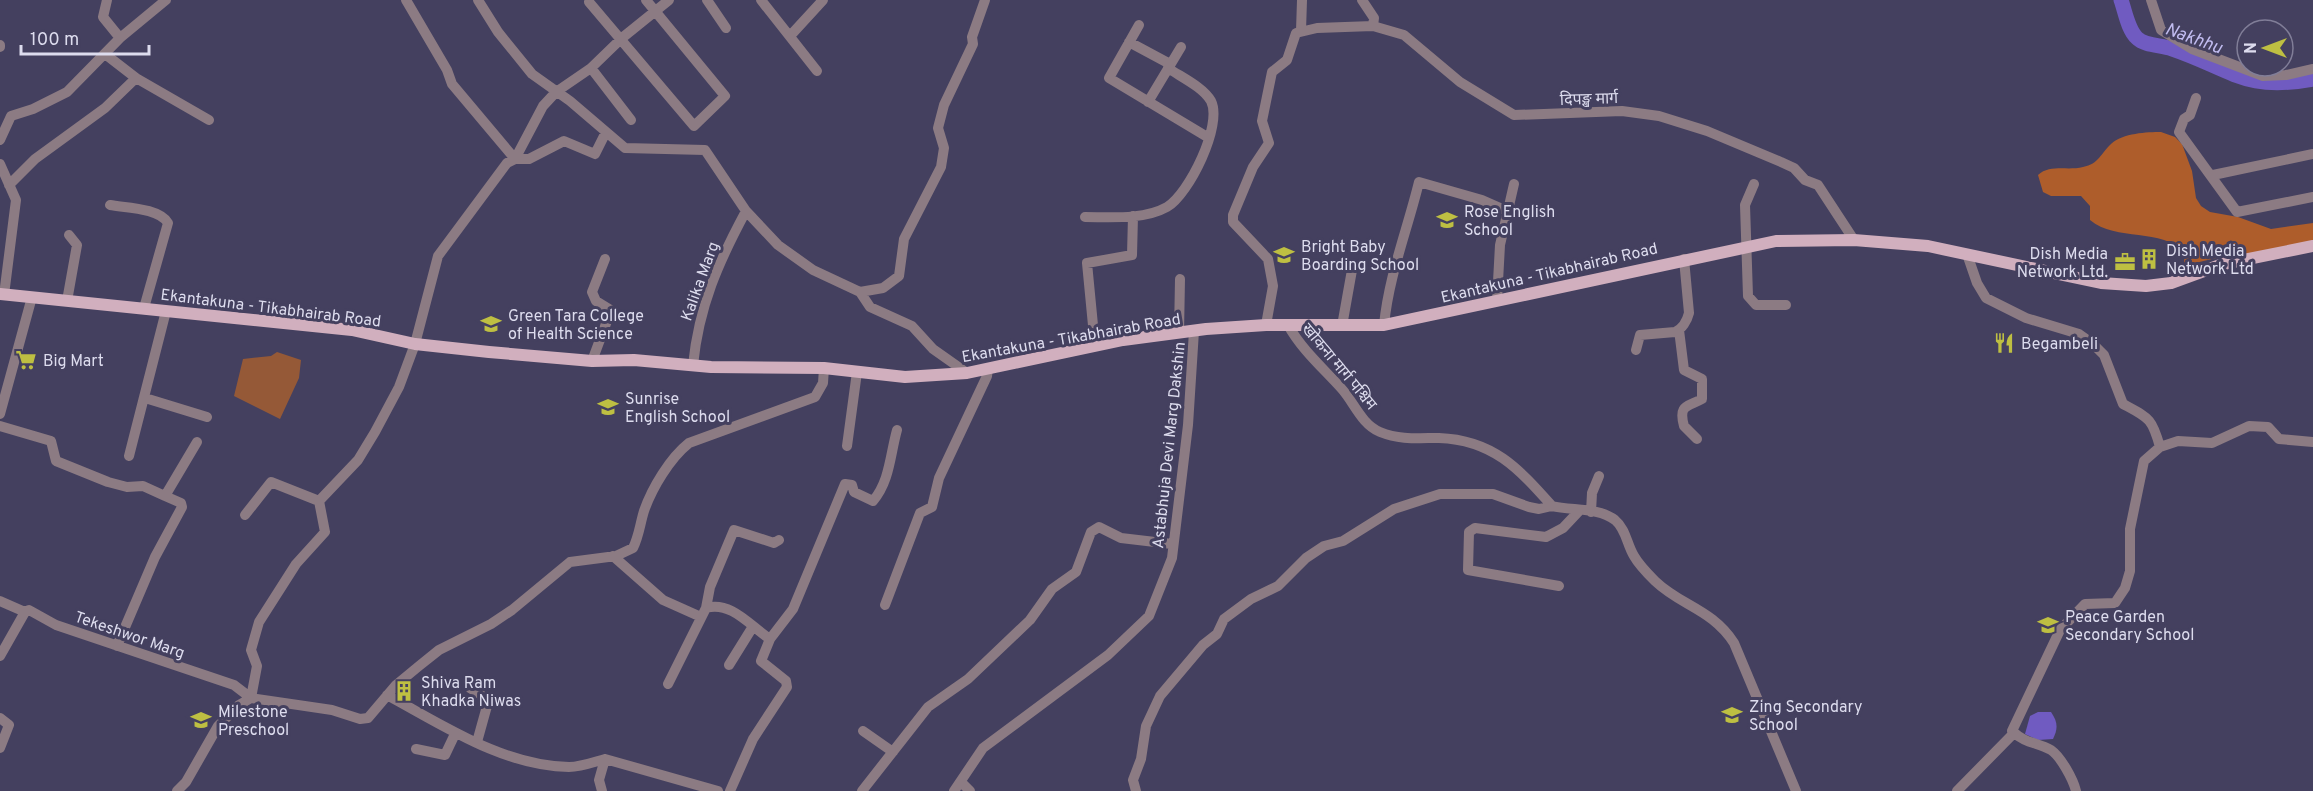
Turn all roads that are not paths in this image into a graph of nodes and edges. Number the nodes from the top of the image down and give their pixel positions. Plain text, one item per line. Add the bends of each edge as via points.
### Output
1 (107, 0) edge
2 (166, 0) edge
3 (406, 0) edge
4 (478, 0) edge
5 (646, 0) edge
6 (669, 0) edge
7 (707, 0) edge
8 (761, 0) edge
9 (985, 0) edge
10 (1302, 0) edge
11 (1362, 0) edge
12 (2151, 0) edge
13 (821, 1) edge
14 (589, 2) dead end
15 (657, 11) junction
16 (1139, 25) dead end
17 (1373, 26) junction
18 (726, 28) dead end
19 (1301, 30) junction
20 (790, 36) junction
21 (120, 38) junction
22 (622, 38) junction
23 (1129, 42) junction
24 (1181, 47) dead end
25 (105, 54) junction
26 (1169, 66) junction
27 (591, 68) junction
28 (2313, 69) edge
29 (817, 71) dead end
30 (136, 78) junction
31 (556, 92) junction
32 (2196, 99) dead end
33 (1148, 102) junction
34 (6, 115) edge
35 (209, 120) dead end
36 (631, 120) dead end
37 (606, 132) junction
38 (1209, 138) junction
39 (0, 141) edge
40 (2313, 154) edge
41 (515, 159) junction
42 (0, 164) edge
43 (2212, 175) junction
44 (1514, 184) dead end
45 (1754, 184) dead end
46 (9, 185) junction
47 (2313, 197) edge
48 (111, 205) dead end
49 (746, 211) junction
50 (1507, 211) junction
51 (1133, 216) junction
52 (1085, 217) dead end
53 (69, 236) dead end
54 (1854, 240) junction
55 (1746, 246) junction
56 (2313, 246) edge
57 (1967, 254) junction
58 (606, 259) dead end
59 (1684, 259) junction
60 (1352, 270) dead end
61 (1180, 279) dead end
62 (860, 292) junction
63 (2, 295) edge
64 (32, 297) junction
65 (1497, 300) junction
66 (67, 301) junction
67 (1786, 305) dead end
68 (144, 308) junction
69 (166, 311) junction
70 (1266, 325) junction
71 (1287, 325) junction
72 (1384, 325) junction
73 (1342, 326) junction
74 (1679, 330) junction
75 (1194, 331) junction
76 (1179, 333) junction
77 (415, 344) junction
78 (1095, 346) junction
79 (1636, 350) dead end
80 (592, 361) junction
81 (693, 366) junction
82 (824, 368) junction
83 (988, 369) junction
84 (857, 372) junction
85 (968, 373) junction
86 (145, 398) junction
87 (0, 414) edge
88 (207, 417) dead end
89 (0, 426) edge
90 (897, 430) dead end
91 (1696, 439) dead end
92 (197, 442) dead end
93 (2313, 442) edge
94 (847, 446) dead end
95 (2160, 447) junction
96 (129, 456) dead end
97 (1599, 476) dead end
98 (165, 496) junction
99 (319, 501) junction
100 (1552, 506) junction
101 (1585, 511) junction
102 (244, 515) dead end
103 (779, 540) dead end
104 (1172, 544) junction
105 (613, 556) junction
106 (1559, 586) dead end
107 (0, 601) edge
108 (885, 605) dead end
109 (25, 612) junction
110 (704, 613) junction
111 (752, 628) junction
112 (770, 639) junction
113 (117, 646) junction
114 (0, 656) edge
115 (729, 665) dead end
116 (668, 684) dead end
117 (470, 688) dead end
118 (387, 695) junction
119 (251, 698) junction
120 (0, 718) edge
121 (863, 731) dead end
122 (2012, 731) junction
123 (455, 734) junction
124 (477, 742) junction
125 (0, 748) edge
126 (416, 748) dead end
127 (893, 752) junction
128 (605, 759) junction
129 (961, 782) junction
130 (177, 791) edge
131 (602, 791) edge
132 (718, 791) edge
133 (730, 791) edge
134 (862, 791) edge
135 (954, 791) edge
136 (970, 791) edge
137 (1136, 791) edge
138 (1796, 791) edge
139 (1958, 791) edge
140 (2076, 791) edge

1 - 21 street via 103,17
2 - 21 street
3 - 41 street via 452,84
4 - 31 street via 522,63
5 - 15 street
6 - 15 street
7 - 18 street
8 - 20 street
9 - 62 street via 973,44 944,105 939,128 944,148 941,167 904,239 899,276 883,288
10 - 19 street
11 - 17 street via 1374,18
12 - 28 street via 2161,30 2192,49 2264,76
13 - 20 street
14 - 22 street
15 - 22 street
15 - 22 street via 725,96 699,123 692,125
16 - 23 street
17 - 19 street, दिपङ्ख मार्ग
17 - 54 street, दिपङ्ख मार्ग via 1404,35 1460,82 1514,116 1622,111 1659,116 1781,162 1818,185
19 - 70 street via 1296,33 1287,60 1272,72 1262,121 1269,143 1253,167 1233,215 1233,222 1268,259 1273,286
20 - 29 street
21 - 25 street
22 - 27 street
23 - 26 street
23 - 33 street via 1109,78
24 - 26 street
25 - 30 street
25 - 34 street via 67,92 33,109
26 - 33 street
26 - 38 street via 1207,94 1213,104 1214,124
27 - 31 street
27 - 36 street
30 - 35 street
30 - 46 street via 105,108 35,159
31 - 37 street
31 - 41 street via 543,106
32 - 43 street via 2180,132
33 - 38 street
34 - 39 street
37 - 41 street via 595,154 564,141 529,159
37 - 49 street via 625,147 705,150
38 - 51 street via 1186,189 1166,207
40 - 43 street
41 - 77 street via 507,163 438,256
42 - 46 street
43 - 47 street via 2237,212
44 - 50 street
45 - 55 street via 1745,205
46 - 63 street via 16,200 16,213
48 - 68 street via 156,213 168,223
49 - 62 street via 778,245 813,270
49 - 81 street, Kalika Marg via 727,247 697,327
50 - 65 street via 1497,268
50 - 72 street via 1419,182 1394,264
51 - 52 street
51 - 78 street via 1132,255 1087,263
53 - 66 street via 77,245
54 - 55 main road, Ekantakuna - Tikabhairab Road via 1776,241
54 - 57 main road, Ekantakuna - Tikabhairab Road via 1928,246
55 - 59 main road, Ekantakuna - Tikabhairab Road
55 - 67 street via 1748,296 1752,302
56 - 57 main road, Ekantakuna - Tikabhairab Road via 2223,264 2170,283 2146,286 2101,283
57 - 95 street via 1986,298 2026,318 2079,334 2093,344 2104,355 2123,404 2144,413 2154,424
58 - 80 street via 592,292 610,313
59 - 65 main road, Ekantakuna - Tikabhairab Road
59 - 74 street via 1689,313
60 - 73 street
61 - 76 street
62 - 85 street via 870,307 912,326 933,349
63 - 64 main road, Ekantakuna - Tikabhairab Road
64 - 66 main road, Ekantakuna - Tikabhairab Road
64 - 87 street
65 - 72 main road, Ekantakuna - Tikabhairab Road
66 - 68 main road, Ekantakuna - Tikabhairab Road
68 - 69 main road, Ekantakuna - Tikabhairab Road
69 - 77 main road, Ekantakuna - Tikabhairab Road via 352,330
69 - 86 street
70 - 71 main road, Ekantakuna - Tikabhairab Road
70 - 75 main road, Ekantakuna - Tikabhairab Road
71 - 73 main road, Ekantakuna - Tikabhairab Road
71 - 100 street, खोकना मार्ग पश्चिम via 1300,346 1379,432 1409,440 1464,440 1484,446 1516,466
72 - 73 main road, Ekantakuna - Tikabhairab Road
74 - 79 street via 1640,335
74 - 91 street via 1684,370 1701,379 1702,399 1687,404 1683,411 1684,426
75 - 76 main road, Ekantakuna - Tikabhairab Road
75 - 104 street, Astabhuja Devi Marg Dakshin via 1188,425
76 - 78 main road, Ekantakuna - Tikabhairab Road
77 - 80 main road, Ekantakuna - Tikabhairab Road
77 - 99 street via 399,387 358,460
78 - 83 main road, Ekantakuna - Tikabhairab Road
80 - 81 main road, Ekantakuna - Tikabhairab Road via 634,360
81 - 82 main road, Ekantakuna - Tikabhairab Road
82 - 84 main road, Ekantakuna - Tikabhairab Road
82 - 105 street via 823,383 815,397 689,443 682,449 652,495 633,548
83 - 85 main road, Ekantakuna - Tikabhairab Road
83 - 108 street via 939,478 932,507 920,513
84 - 85 main road, Ekantakuna - Tikabhairab Road via 905,377
84 - 94 street
86 - 88 street
86 - 96 street
89 - 98 street via 51,441 56,461 70,468 124,486 143,486
90 - 112 street via 881,492 873,501 854,492 849,483 844,484 793,609
92 - 98 street
93 - 95 street via 2279,439 2268,427 2249,426 2212,443 2178,441
95 - 122 street via 2144,461 2130,529 2130,571 2125,588 2115,603 2085,604 2060,630
97 - 101 street
98 - 113 street via 182,507 155,557
99 - 102 street via 271,482
99 - 119 street via 325,532 296,564 259,622 251,650 257,666
100 - 101 street
100 - 137 street via 1529,507 1493,494 1440,494 1394,509 1306,558 1278,586 1224,619 1217,634 1160,696 1146,726 1133,780
101 - 106 street via 1546,537 1475,528 1469,532 1468,570
101 - 138 street via 1616,521 1634,556 1656,582 1717,621 1726,631
103 - 110 street via 774,543 734,531
104 - 127 street via 1121,538 1099,527 1091,532 1076,572 1052,589 1030,620 968,679 928,707
104 - 129 street, Astabhuja Devi Marg Dakshin via 1166,579 1149,615 1108,655 983,748
105 - 110 street via 663,600
105 - 118 street via 570,562 505,615 439,650
107 - 109 street, Tekeshwor Marg
109 - 113 street, Tekeshwor Marg via 29,610 56,625
109 - 114 street
110 - 111 street via 724,606
110 - 116 street
111 - 112 street
111 - 115 street
112 - 133 street via 761,661 786,681 787,687 753,739
113 - 119 street, Tekeshwor Marg via 234,685
117 - 124 street via 487,706
118 - 119 street via 373,715 360,719 332,710
118 - 123 street
119 - 130 street via 218,726
120 - 125 street via 9,725
121 - 127 street
122 - 139 street
122 - 140 street via 2022,741 2052,751
123 - 124 street
123 - 126 street via 445,755
124 - 128 street via 531,763 571,767
127 - 134 street
128 - 131 street via 599,780
128 - 132 street
129 - 135 street, Astabhuja Devi Marg Dakshin
129 - 136 street

